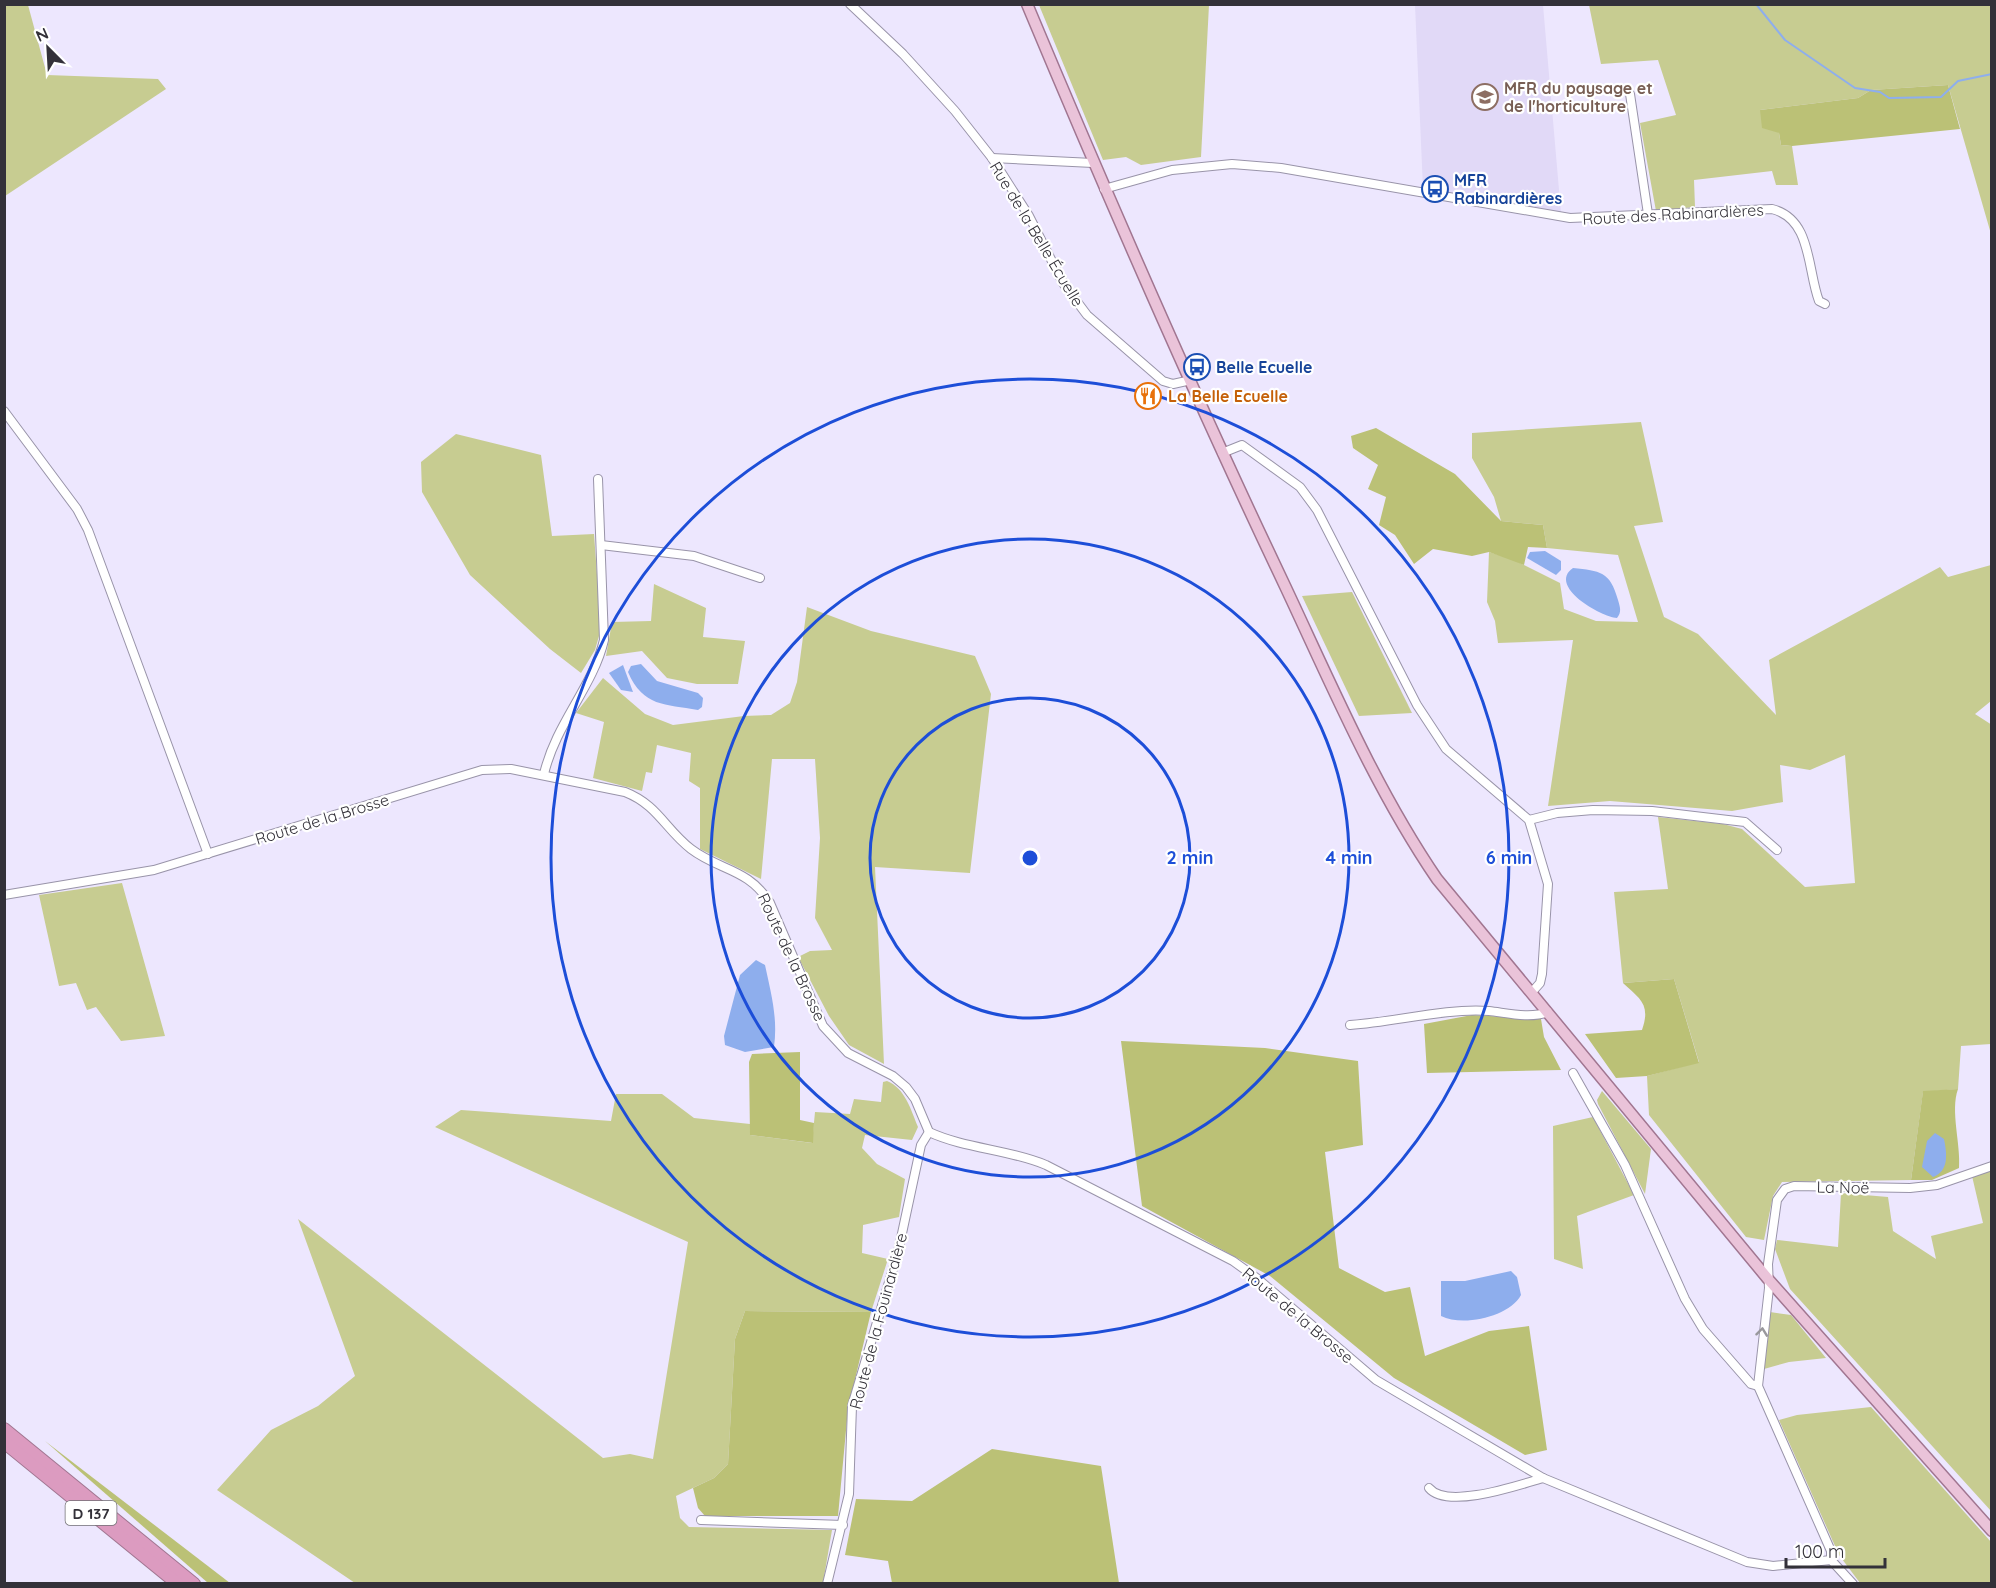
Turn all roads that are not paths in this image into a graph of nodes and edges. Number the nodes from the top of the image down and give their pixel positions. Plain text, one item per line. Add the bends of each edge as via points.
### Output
1 (850, 4) edge
2 (1027, 4) edge
3 (1630, 94) dead end
4 (992, 158) junction
5 (1093, 163) junction
6 (1104, 189) junction
7 (1648, 214) junction
8 (1825, 304) dead end
9 (1191, 381) junction
10 (4, 411) edge
11 (1222, 453) junction
12 (598, 479) dead end
13 (601, 545) junction
14 (760, 578) dead end
15 (544, 774) junction
16 (1529, 819) junction
17 (1777, 850) dead end
18 (208, 854) junction
19 (4, 895) edge
20 (1532, 992) junction
21 (1548, 1012) junction
22 (1350, 1025) dead end
23 (1573, 1073) dead end
24 (929, 1132) junction
25 (1992, 1166) edge
26 (1768, 1279) junction
27 (1758, 1386) junction
28 (4, 1420) edge
29 (4, 1429) edge
30 (4, 1442) edge
31 (24, 1445) junction
32 (1543, 1478) junction
33 (1429, 1488) dead end
34 (701, 1520) dead end
35 (843, 1525) junction
36 (1992, 1531) edge
37 (1831, 1560) junction
38 (178, 1584) edge
39 (194, 1584) edge
40 (827, 1584) edge
41 (1853, 1584) edge

1 - 4 street, Rue de la Belle Écuelle via 903,54
2 - 5 main road
3 - 7 street
4 - 5 street
4 - 9 street, Rue de la Belle Écuelle via 1029,216 1063,283 1087,315 1163,381
5 - 6 main road
6 - 7 street, Route des Rabinardières via 1172,170 1232,164 1281,168 1570,218
6 - 9 main road
7 - 8 street, Route des Rabinardières via 1772,209 1785,214 1800,232 1813,285 1819,301
9 - 11 main road
10 - 18 street via 71,500 88,530
11 - 16 street via 1242,445 1300,487 1317,510 1417,705 1446,749
11 - 20 main road via 1395,815 1437,879
12 - 13 street
13 - 14 street via 694,556
13 - 15 street via 602,647 554,742
15 - 18 street, Route de la Brosse via 482,770
15 - 24 street, Route de la Brosse via 642,798 694,851 760,887 823,1026 848,1053 906,1087
16 - 17 street via 1557,813 1640,811 1745,822
16 - 20 street via 1548,884 1542,974
18 - 19 street, Route de la Brosse via 137,873
20 - 21 main road
21 - 22 street via 1536,1016 1458,1012
21 - 26 main road
23 - 27 street via 1626,1164 1685,1299 1703,1329 1751,1384
24 - 32 street, Route de la Brosse via 1046,1165 1233,1261 1376,1380
24 - 35 street, Route de la Fouinardière via 921,1145 898,1252 852,1406 849,1494
25 - 26 street, La Noë via 1937,1185 1794,1186 1785,1190 1777,1200
27 -> 26 street, La Noë
26 - 36 main road
27 - 37 street via 1831,1551
28 - 31 highway
29 - 31 highway, D 137
30 - 38 highway, D 137
31 - 39 highway, D 137
32 - 33 street via 1463,1497 1441,1496
32 - 37 street, Route de la Brosse via 1748,1562 1773,1566
34 - 35 street
35 - 40 street, Route de la Fouinardière
37 - 41 street

